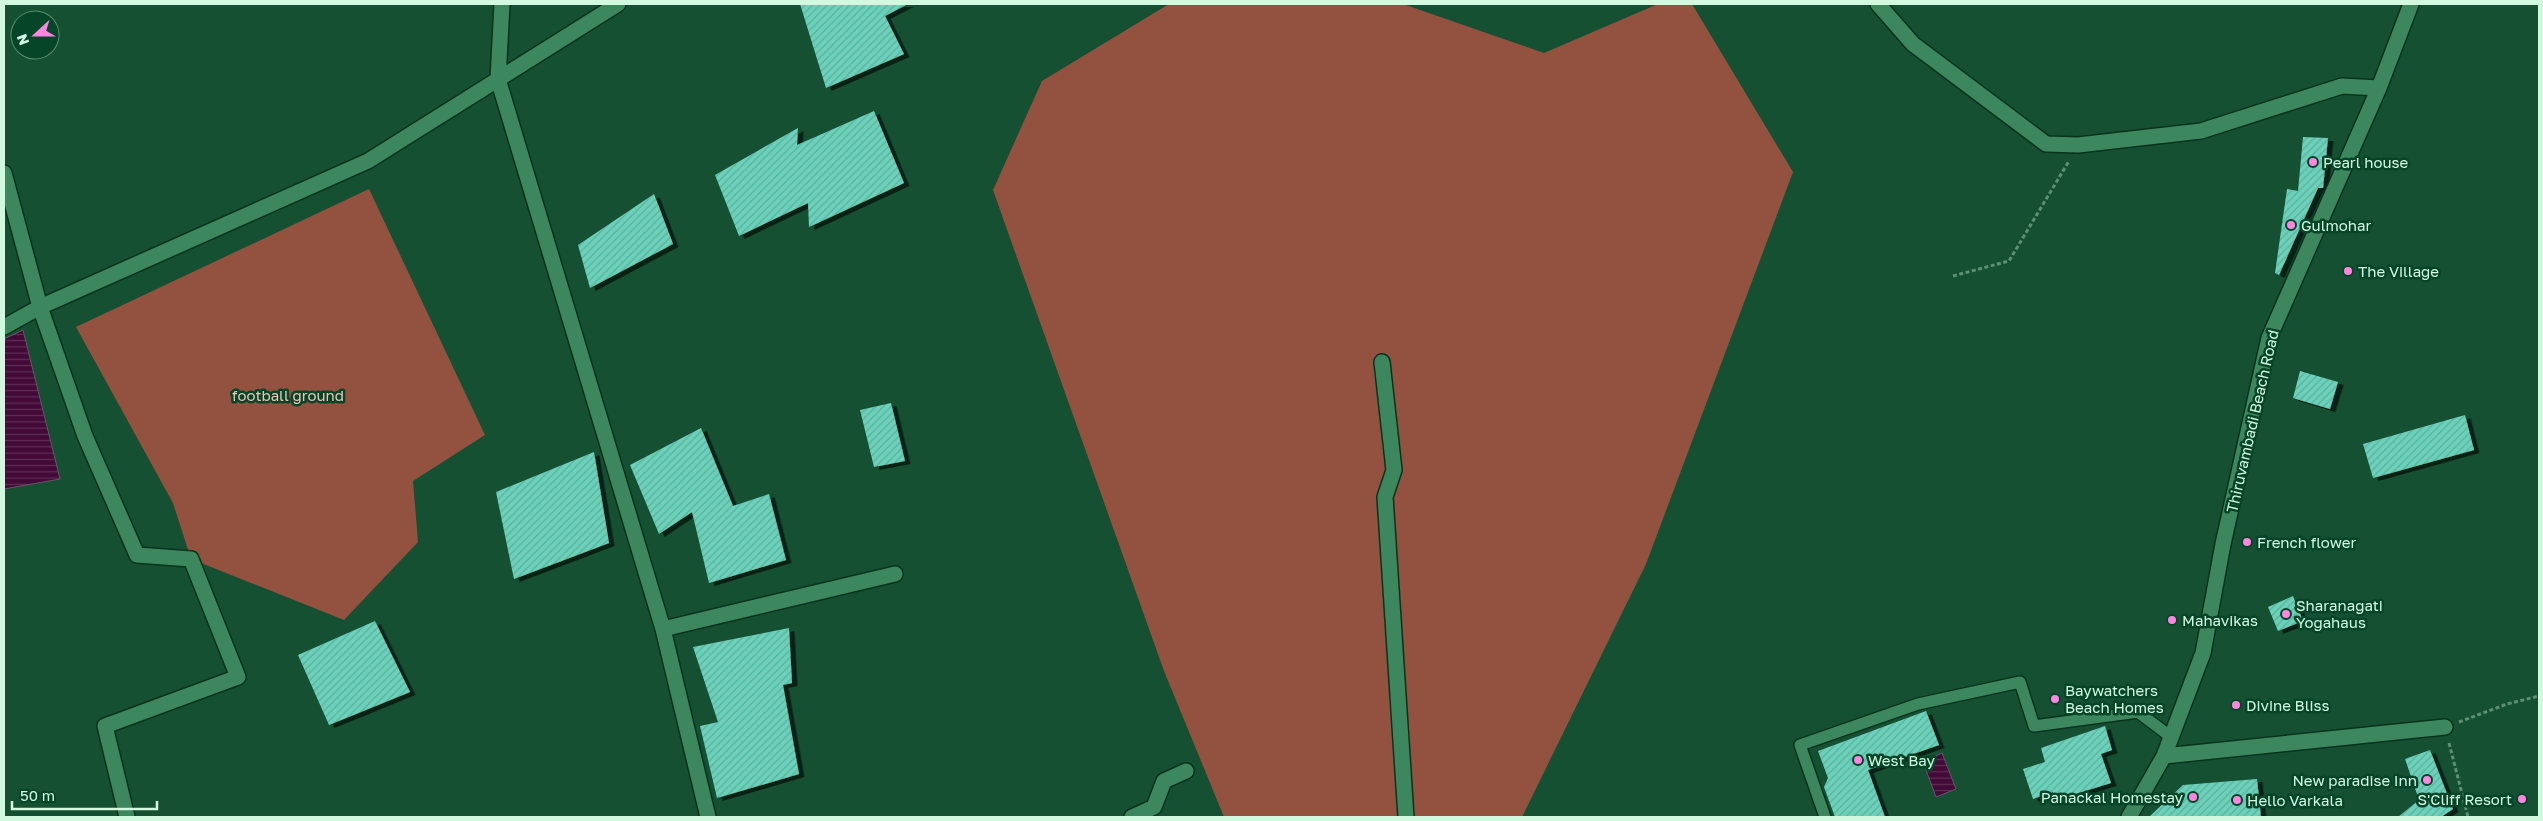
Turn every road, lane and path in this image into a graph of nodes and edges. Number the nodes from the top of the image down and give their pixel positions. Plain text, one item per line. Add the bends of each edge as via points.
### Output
1 (502, 4) edge
2 (618, 4) edge
3 (1878, 4) edge
4 (2411, 4) edge
5 (498, 80) junction
6 (2379, 88) junction
7 (2078, 146) junction
8 (4, 173) edge
9 (1952, 276) dead end
10 (40, 307) junction
11 (4, 327) edge
12 (1382, 362) dead end
13 (895, 574) dead end
14 (663, 629) junction
15 (2539, 696) edge
16 (2445, 727) junction
17 (2171, 737) junction
18 (2164, 756) junction
19 (1186, 771) dead end
20 (127, 817) edge
21 (708, 817) edge
22 (1132, 817) edge
23 (1406, 817) edge
24 (1825, 817) edge
25 (2129, 817) edge
26 (2468, 817) edge

1 - 5 street
2 - 5 street
3 - 7 street via 1913,44 2046,144
4 - 6 street, Thiruvambadi Beach Road
5 - 10 street via 368,161
5 - 14 street
6 - 7 street via 2342,86 2201,131
6 - 17 street, Thiruvambadi Beach Road via 2269,338 2223,544 2203,653
7 - 9 path via 2009,261
8 - 10 street
10 - 11 street
10 - 20 street via 85,436 137,556 191,559 238,677 105,726
12 - 23 street via 1394,470 1384,497
13 - 14 street
14 - 21 street
15 - 16 path
16 - 18 street
16 - 26 path
17 - 18 street, Thiruvambadi Beach Road
17 - 24 lane via 2138,712 2034,726 2020,682 1918,704 1800,745
18 - 25 street, Thiruvambadi Beach Road
19 - 22 street via 1164,781 1154,808

